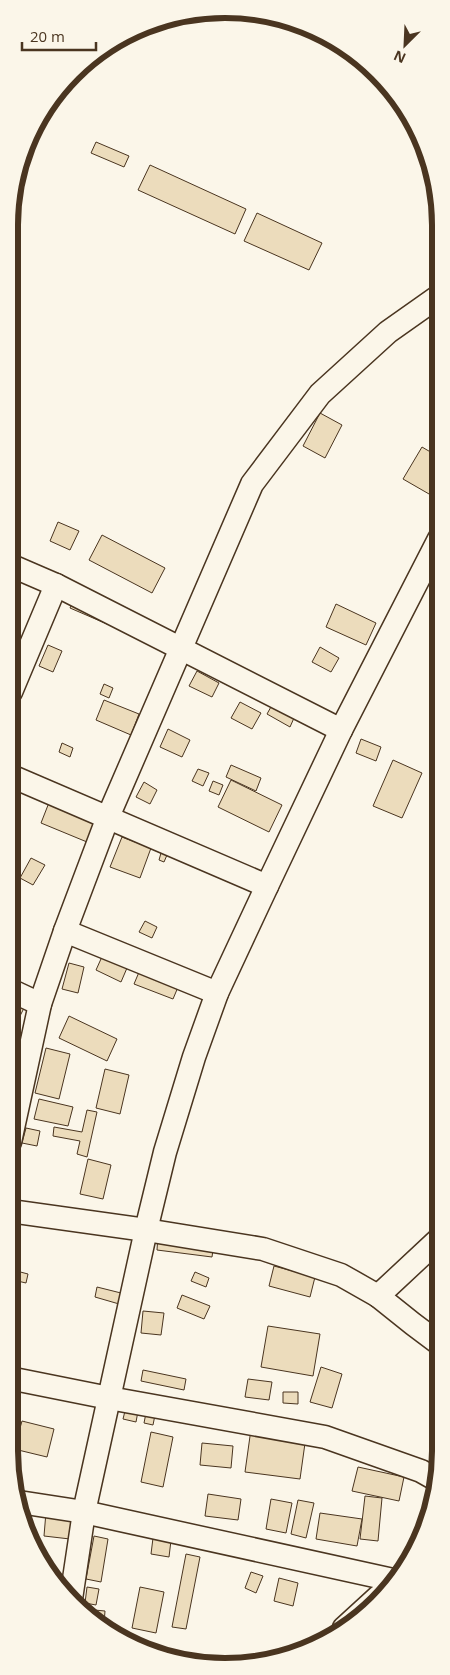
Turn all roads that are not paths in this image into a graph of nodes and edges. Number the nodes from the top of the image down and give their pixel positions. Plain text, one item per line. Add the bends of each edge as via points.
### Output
1 (432, 301) edge
2 (432, 553) edge
3 (18, 569) edge
4 (56, 585) junction
5 (181, 649) junction
6 (18, 675) edge
7 (341, 730) junction
8 (18, 779) edge
9 (108, 817) junction
10 (267, 886) junction
11 (65, 931) junction
12 (217, 993) junction
13 (18, 994) edge
14 (40, 1004) junction
15 (18, 1105) edge
16 (18, 1212) edge
17 (146, 1230) junction
18 (432, 1246) edge
19 (378, 1296) junction
20 (432, 1338) edge
21 (18, 1380) edge
22 (109, 1398) junction
23 (431, 1477) edge
24 (25, 1503) edge
25 (84, 1512) junction
26 (388, 1579) edge
27 (72, 1591) edge

1 - 5 street via 388,332 320,394 252,484
2 - 7 street
3 - 4 street
4 - 5 street
4 - 6 street
5 - 7 street
5 - 9 street
7 - 10 street
8 - 9 street
9 - 10 street
9 - 11 street
10 - 12 street
11 - 12 street
11 - 14 street
12 - 17 street via 165,1152
13 - 14 street
14 - 15 street
16 - 17 street
17 - 19 street via 263,1249 341,1275
17 - 22 street
18 - 19 street
19 - 20 street
21 - 22 street
22 - 23 street via 325,1437
22 - 25 street
24 - 25 street
25 - 26 street
25 - 27 street

